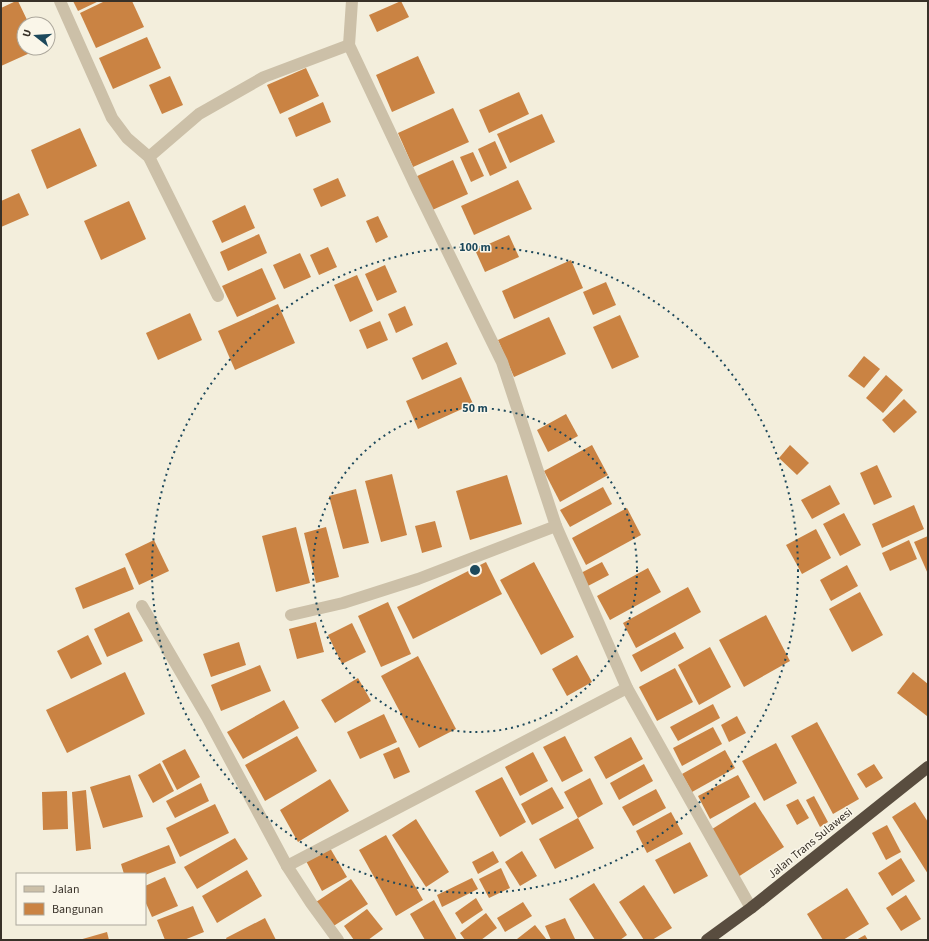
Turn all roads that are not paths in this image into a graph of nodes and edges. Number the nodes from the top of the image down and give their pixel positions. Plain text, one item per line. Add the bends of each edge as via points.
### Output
1 (60, 1) edge
2 (352, 1) edge
3 (349, 45) junction
4 (149, 157) junction
5 (218, 296) dead end
6 (556, 526) junction
7 (142, 606) dead end
8 (291, 615) dead end
9 (627, 688) junction
10 (928, 767) edge
11 (287, 866) junction
12 (751, 908) junction
13 (338, 940) edge
14 (708, 940) edge

1 - 4 street via 112,118 127,138
2 - 3 street
3 - 4 street via 258,80 199,114
3 - 6 street via 502,362
4 - 5 street
6 - 8 street via 418,579 343,603
6 - 9 street
7 - 11 street via 207,717
9 - 11 street
9 - 12 street
10 - 12 highway, Jalan Trans Sulawesi
11 - 13 street
12 - 14 highway, Jalan Trans Sulawesi

